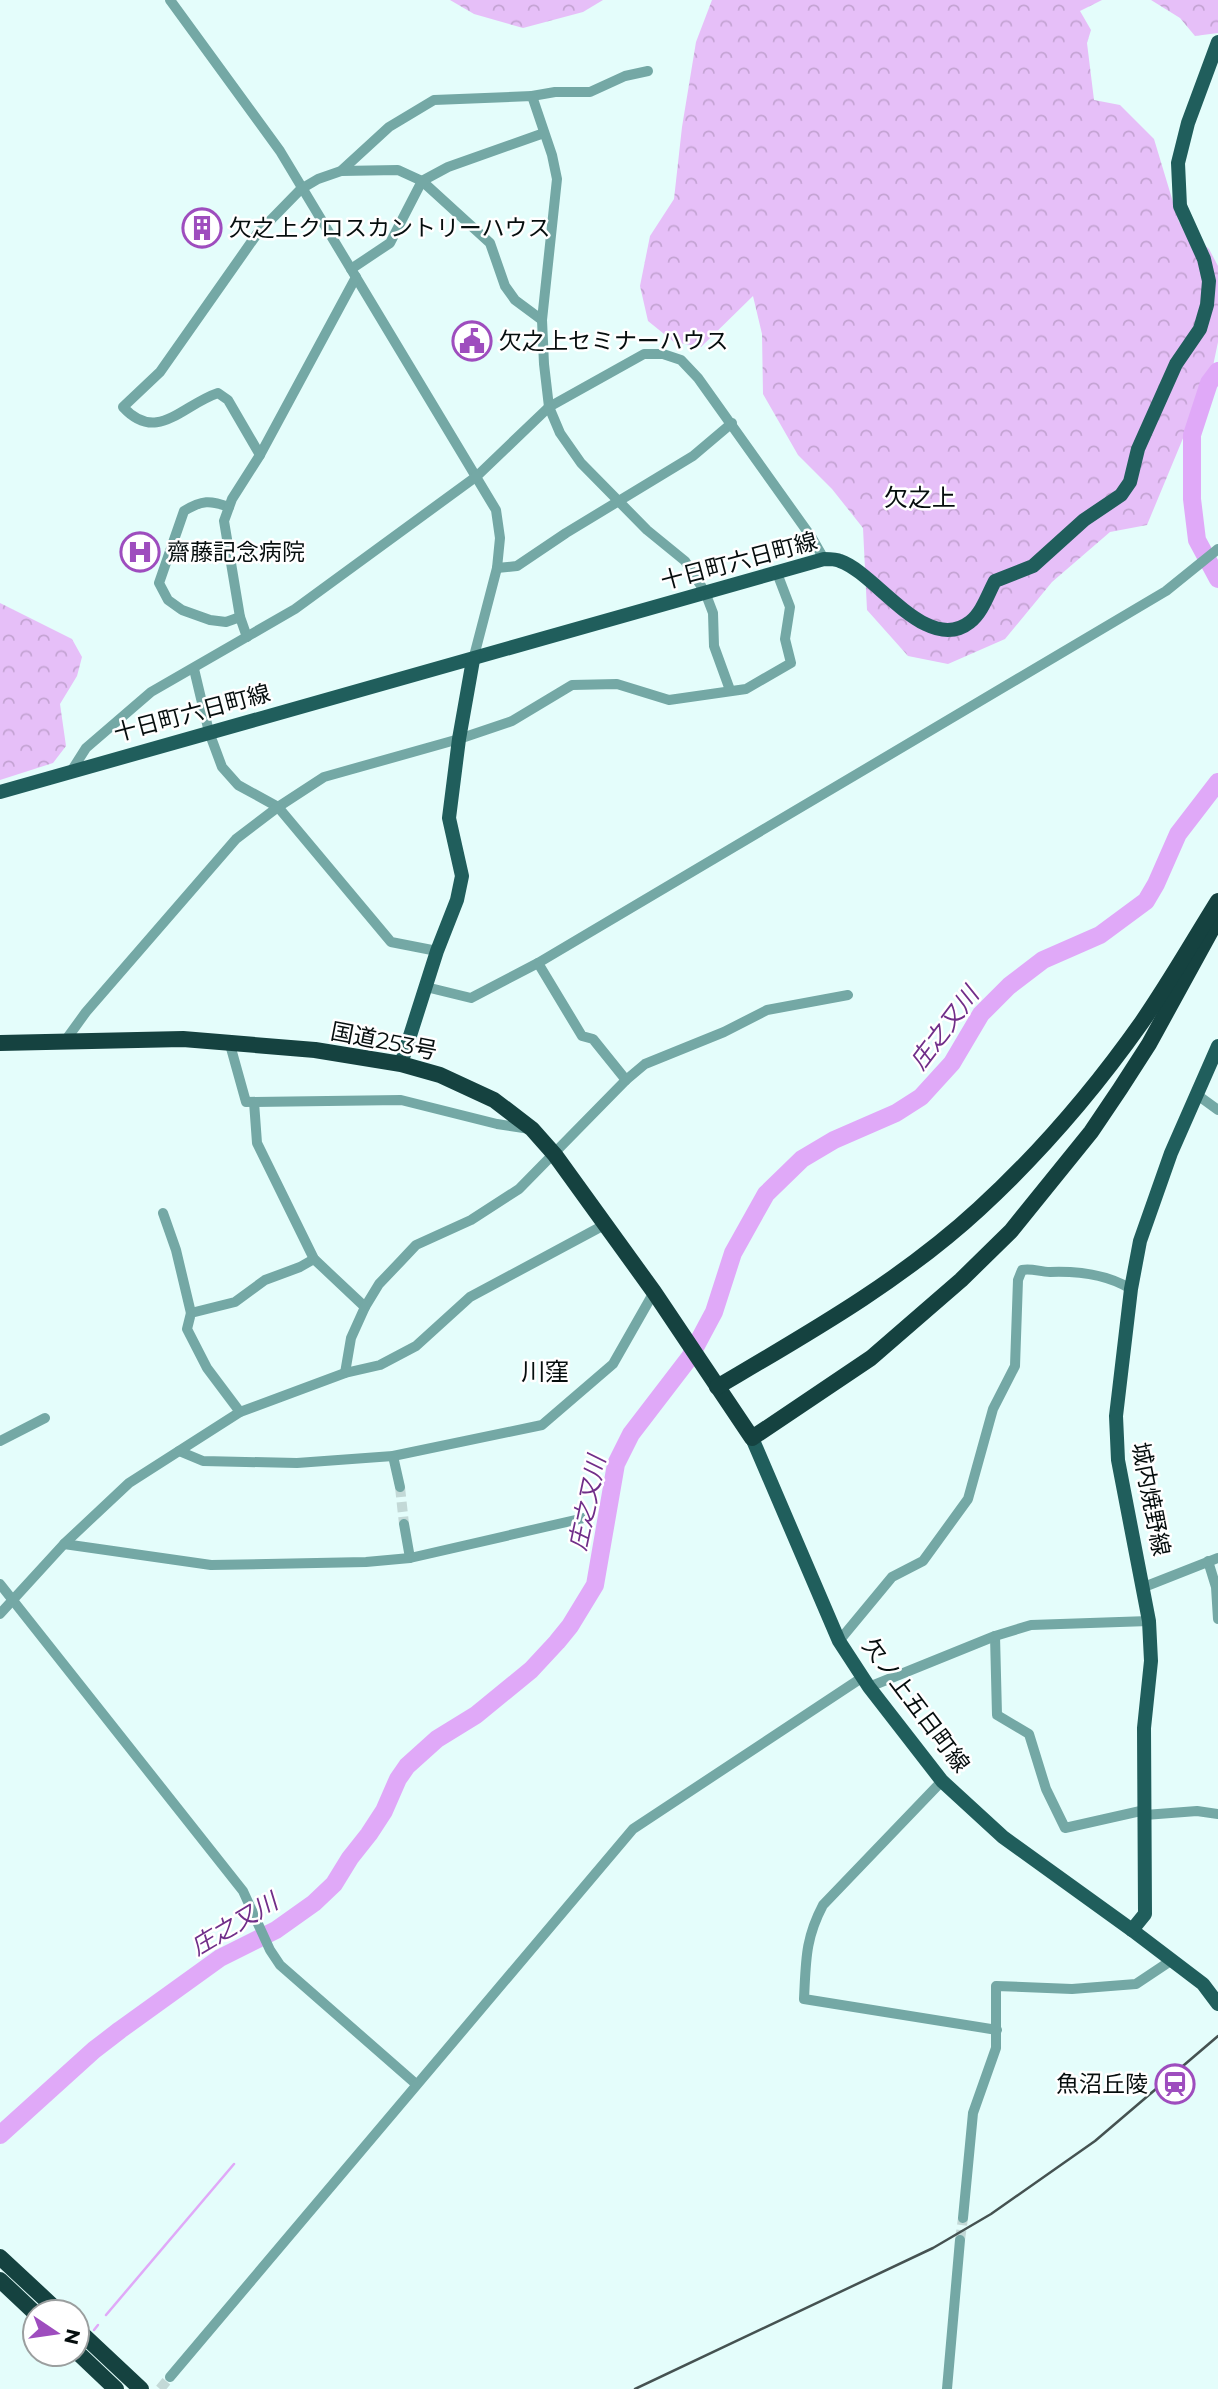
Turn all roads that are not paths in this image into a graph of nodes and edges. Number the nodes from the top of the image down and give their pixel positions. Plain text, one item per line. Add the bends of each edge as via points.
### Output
1 (170, 0) edge
2 (1218, 42) edge
3 (648, 71) dead end
4 (532, 96) junction
5 (544, 133) junction
6 (341, 171) junction
7 (422, 181) junction
8 (301, 189) junction
9 (353, 273) junction
10 (542, 320) junction
11 (550, 407) junction
12 (732, 423) junction
13 (260, 456) junction
14 (477, 476) junction
15 (620, 502) junction
16 (229, 507) junction
17 (1218, 549) edge
18 (824, 559) junction
19 (497, 568) junction
20 (777, 573) junction
21 (705, 592) junction
22 (240, 617) junction
23 (247, 637) junction
24 (473, 660) junction
25 (194, 668) junction
26 (730, 690) junction
27 (209, 732) junction
28 (459, 739) junction
29 (72, 770) junction
30 (0, 792) edge
31 (278, 807) junction
32 (1218, 901) edge
33 (1218, 918) edge
34 (437, 951) junction
35 (538, 963) junction
36 (426, 987) junction
37 (848, 995) dead end
38 (65, 1041) junction
39 (229, 1041) junction
40 (0, 1042) edge
41 (1218, 1046) edge
42 (401, 1064) junction
43 (626, 1080) junction
44 (1196, 1094) junction
45 (254, 1102) junction
46 (1218, 1110) edge
47 (532, 1129) junction
48 (555, 1154) junction
49 (163, 1213) dead end
50 (606, 1224) junction
51 (314, 1259) junction
52 (1131, 1289) junction
53 (654, 1292) junction
54 (365, 1307) junction
55 (191, 1313) junction
56 (345, 1373) junction
57 (717, 1387) junction
58 (240, 1412) junction
59 (45, 1418) dead end
60 (752, 1438) junction
61 (0, 1441) edge
62 (179, 1451) junction
63 (393, 1456) junction
64 (400, 1487) tunnel mouth
65 (584, 1518) dead end
66 (404, 1524) tunnel mouth
67 (64, 1544) junction
68 (410, 1558) junction
69 (1213, 1560) edge
70 (0, 1584) edge
71 (1144, 1587) junction
72 (14, 1600) junction
73 (0, 1614) edge
74 (1218, 1619) edge
75 (1149, 1621) junction
76 (995, 1636) junction
77 (839, 1641) junction
78 (866, 1682) junction
79 (942, 1781) junction
80 (1145, 1812) junction
81 (1218, 1814) edge
82 (1132, 1930) junction
83 (1172, 1960) junction
84 (1211, 1984) edge
85 (1218, 2004) edge
86 (997, 2030) junction
87 (416, 2084) junction
88 (962, 2218) tunnel mouth
89 (960, 2240) tunnel mouth
90 (0, 2257) edge
91 (0, 2280) edge
92 (44, 2298) edge
93 (21, 2300) edge
94 (91, 2342) edge
95 (91, 2366) edge
96 (170, 2377) tunnel mouth
97 (116, 2389) edge
98 (141, 2389) edge
99 (947, 2389) edge

1 - 8 street via 280,151
2 - 18 main road, 十日町六日町線 via 1178,163 1180,206 1209,281 1207,305 1200,329 1176,364 1121,495 1084,520 1034,566 995,581 981,609 955,630 914,618 858,572 841,561
3 - 4 street via 590,92
4 - 5 street
4 - 6 street via 435,100 389,127
5 - 7 street via 447,167
5 - 10 street via 557,179
6 - 7 street via 398,170
6 - 8 street
7 - 9 street via 390,243
7 - 10 street via 490,243 505,286 515,300
8 - 9 street
8 - 13 street via 257,234 160,372 123,407 145,423 166,421 218,393 228,400
9 - 13 street
9 - 14 street
10 - 11 street
11 - 12 street via 637,358 663,354 681,360
11 - 14 street
11 - 15 street via 560,433 581,463
12 - 15 street via 693,456
12 - 18 street
13 - 16 street
14 - 19 street via 496,510 500,538
14 - 23 street via 296,609
15 - 19 street via 517,566
15 - 21 street via 685,561
16 - 22 street via 224,521
16 - 22 street via 212,500 184,511 159,583 168,600 182,610 209,620 226,622
17 - 35 street via 1166,591
18 - 20 main road, 十日町六日町線
19 - 24 street
20 - 21 main road, 十日町六日町線
20 - 26 street via 790,607 785,639 792,663 746,689
21 - 24 main road, 十日町六日町線
21 - 26 street via 713,613 714,646
22 - 23 street
23 - 25 street
24 - 27 main road, 十日町六日町線
24 - 28 main road
25 - 27 street
25 - 29 street via 151,692 86,748
26 - 28 street via 669,699 617,684 572,685 512,721
27 - 29 main road, 十日町六日町線
27 - 31 street via 222,767 239,785
28 - 31 street via 324,777
28 - 34 main road via 449,818 462,877
29 - 30 main road, 十日町六日町線
31 - 34 street via 391,943
31 - 38 street via 236,839
32 - 57 highway via 1143,1021 1097,1082 1063,1124 978,1210 880,1287
33 - 60 highway via 1120,1089 1011,1231 871,1358
34 - 36 main road
35 - 36 street via 471,998
35 - 43 street via 582,1035 593,1039
36 - 42 main road
37 - 43 street via 767,1010 645,1064
38 - 39 highway, 国道253号
38 - 40 highway, 国道253号
39 - 42 highway, 国道253号
39 - 45 street via 246,1102
41 - 44 main road, 城内焼野線
42 - 47 highway, 国道253号 via 440,1075 494,1100
43 - 48 street
44 - 46 street
44 - 52 main road, 城内焼野線 via 1151,1208
45 - 47 street via 401,1100
45 - 51 street via 257,1143
47 - 48 highway, 国道253号
48 - 50 highway, 国道253号
48 - 54 street via 519,1189 471,1220 416,1245 379,1284
49 - 55 street
50 - 53 highway, 国道253号
50 - 56 street via 470,1297 416,1346 380,1365
51 - 54 street
51 - 55 street via 265,1280 234,1303
52 - 71 main road, 城内焼野線 via 1115,1444
52 - 77 street via 1115,1280 1066,1270 1022,1270 1015,1366 993,1409 968,1499 923,1561 892,1577
53 - 57 highway, 国道253号
53 - 63 street via 612,1364 542,1425
54 - 56 street via 351,1338
55 - 58 street via 187,1329 207,1368
56 - 58 street
57 - 60 highway, 国道253号
58 - 62 street
59 - 61 street
60 - 77 main road, 欠ノ上五日町線
62 - 63 street via 203,1461 297,1463
62 - 67 street via 129,1483
63 - 64 street
65 - 68 street
66 - 68 street
67 - 68 street via 211,1564
67 - 72 street
69 - 71 street
69 - 74 street
70 - 72 street
71 - 75 main road, 城内焼野線
72 - 73 street
72 - 87 street via 243,1891 280,1965
75 - 76 street via 1031,1625
75 - 80 main road, 城内焼野線
76 - 78 street
76 - 80 street via 997,1715 1028,1734 1065,1828
77 - 78 main road, 欠ノ上五日町線
78 - 79 main road, 欠ノ上五日町線
78 - 87 street via 633,1829
79 - 82 main road, 欠ノ上五日町線 via 1003,1837
79 - 86 street via 823,1905 806,1946 804,1998
80 - 81 street
80 - 82 main road, 城内焼野線 via 1145,1914
82 - 83 main road, 欠ノ上五日町線
83 - 84 main road, 欠ノ上五日町線
83 - 86 street via 1136,1984 1072,1989 996,1986
84 - 85 main road, 欠ノ上五日町線
86 - 88 street via 996,2048 973,2113
87 - 96 street
89 - 99 street
90 - 92 highway
91 - 93 highway
94 - 98 highway
95 - 97 highway

